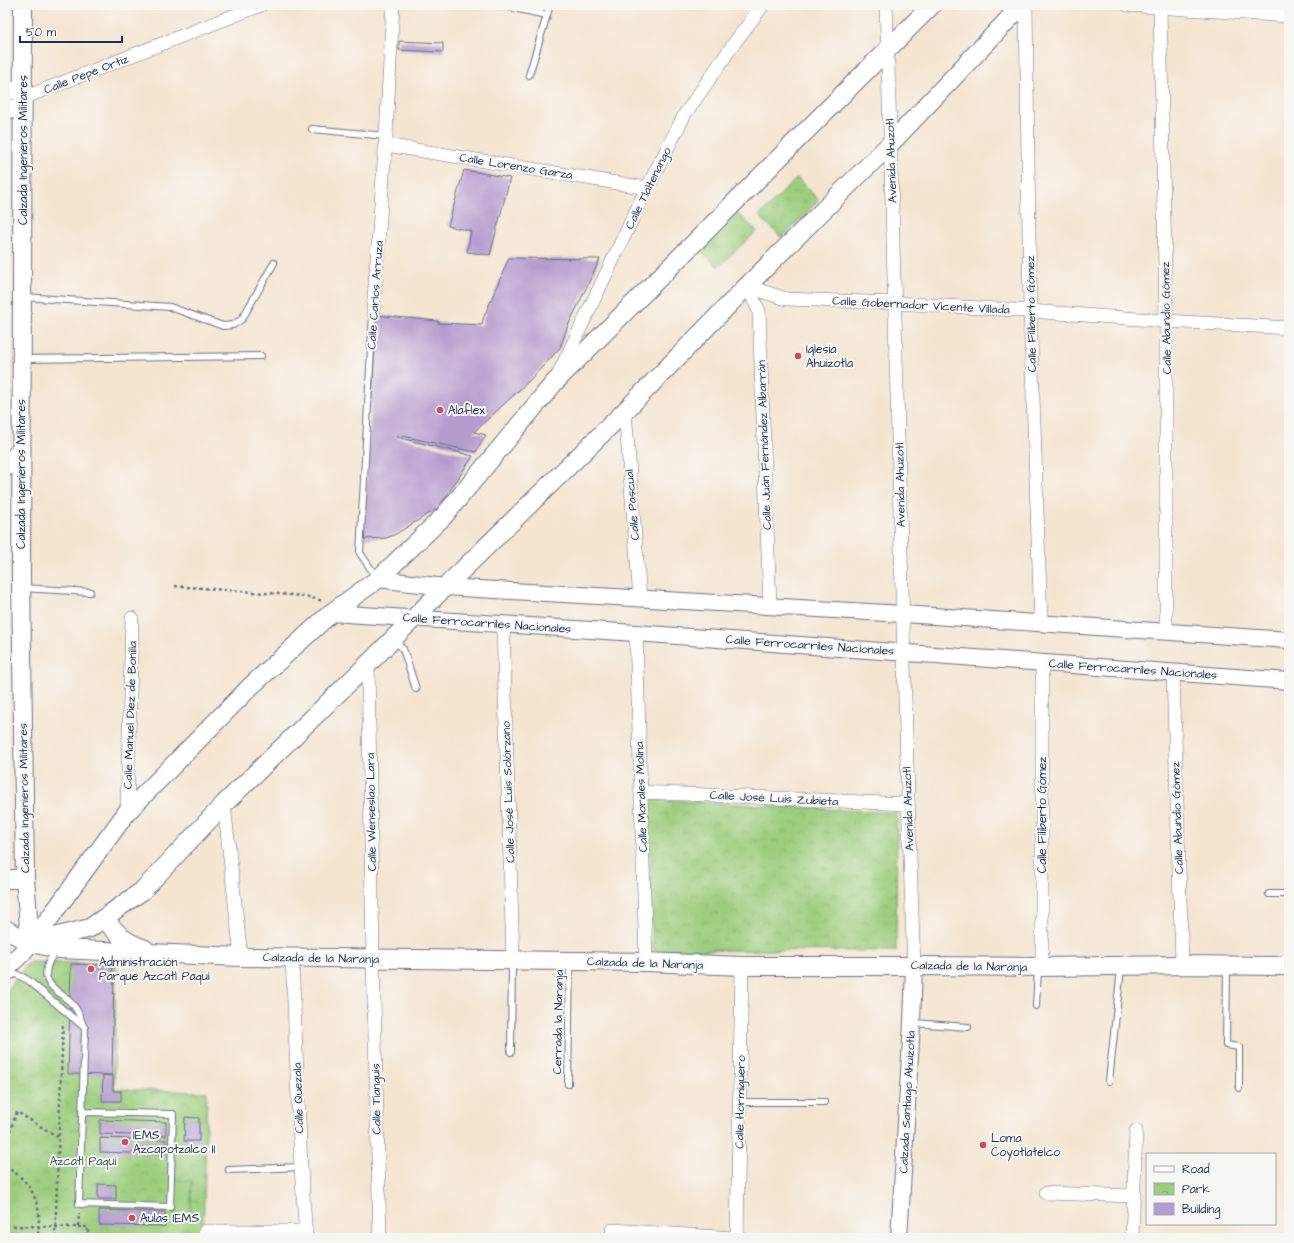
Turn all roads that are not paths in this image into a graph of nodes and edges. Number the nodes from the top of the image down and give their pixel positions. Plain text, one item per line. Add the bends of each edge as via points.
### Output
1 (23, 5) edge
2 (261, 5) edge
3 (393, 5) edge
4 (498, 5) edge
5 (550, 5) edge
6 (763, 5) edge
7 (886, 5) edge
8 (932, 5) edge
9 (1022, 5) edge
10 (1026, 5) edge
11 (1127, 5) edge
12 (1160, 6) edge
13 (548, 15) junction
14 (1289, 16) edge
15 (888, 50) junction
16 (529, 75) dead end
17 (5, 90) edge
18 (18, 102) edge
19 (312, 129) dead end
20 (386, 140) junction
21 (891, 143) junction
22 (647, 188) junction
23 (274, 263) dead end
24 (747, 286) junction
25 (22, 297) junction
26 (895, 303) junction
27 (1030, 311) junction
28 (373, 312) joint
29 (1166, 321) junction
30 (1289, 328) edge
31 (261, 356) dead end
32 (21, 359) junction
33 (554, 383) junction
34 (624, 411) junction
35 (21, 449) junction
36 (5, 468) edge
37 (378, 579) junction
38 (445, 587) junction
39 (21, 588) junction
40 (90, 592) dead end
41 (640, 599) junction
42 (770, 607) junction
43 (336, 609) junction
44 (903, 614) junction
45 (132, 618) dead end
46 (414, 619) junction
47 (503, 624) junction
48 (1041, 624) junction
49 (1166, 631) junction
50 (636, 633) junction
51 (393, 639) junction
52 (1289, 640) edge
53 (904, 652) junction
54 (1042, 663) junction
55 (368, 664) junction
56 (1173, 672) junction
57 (1289, 681) edge
58 (416, 689) dead end
59 (641, 792) junction
60 (224, 804) junction
61 (907, 804) junction
62 (127, 812) junction
63 (5, 879) edge
64 (25, 879) junction
65 (1269, 894) dead end
66 (1289, 894) edge
67 (97, 923) junction
68 (5, 929) edge
69 (31, 943) junction
70 (59, 949) junction
71 (98, 951) junction
72 (154, 952) junction
73 (241, 957) junction
74 (292, 957) junction
75 (373, 959) junction
76 (512, 960) junction
77 (570, 961) junction
78 (646, 962) junction
79 (1182, 965) junction
80 (1228, 965) junction
81 (742, 966) junction
82 (914, 966) junction
83 (1121, 966) junction
84 (1289, 966) edge
85 (1040, 967) junction
86 (5, 969) edge
87 (5, 978) edge
88 (1036, 1006) dead end
89 (912, 1023) junction
90 (968, 1027) dead end
91 (85, 1028) junction
92 (511, 1052) dead end
93 (1109, 1081) dead end
94 (568, 1084) dead end
95 (1239, 1088) dead end
96 (740, 1102) junction
97 (824, 1102) dead end
98 (83, 1112) junction
99 (1136, 1130) dead end
100 (300, 1167) junction
101 (229, 1170) dead end
102 (1046, 1194) dead end
103 (1134, 1196) junction
104 (612, 1230) dead end
105 (205, 1232) dead end
106 (306, 1234) edge
107 (380, 1238) edge
108 (733, 1238) edge
109 (737, 1238) edge
110 (899, 1238) edge
111 (1132, 1238) edge

1 - 18 main road, Calzada Ingenieros Militares
2 - 18 street, Calle Pepe Ortiz
3 - 20 street, Calle Carlos Arruza
4 - 13 lane
5 - 13 lane
6 - 22 street, Calle Tlaltenango via 685,114
7 - 15 street, Avenida Ahuzotl
8 - 15 main road
9 - 21 main road
10 - 27 street, Calle Filiberto Gómez
11 - 12 street
12 - 14 street
12 - 29 street, Calle Abundio Gómez
13 - 16 lane
15 - 21 street, Avenida Ahuzotl
15 - 33 main road
17 - 18 main road
18 - 25 main road, Calzada Ingenieros Militares
19 - 20 lane
20 - 22 street, Calle Lorenzo Garza
20 - 28 street, Calle Carlos Arruza
21 - 24 main road
21 - 26 street, Avenida Ahuzotl
22 - 33 street, Calle Tlaltenango
23 - 25 lane via 242,319 233,325 222,326 170,307
24 - 26 street, Calle Gobernador Vicente Villada via 786,299
24 - 34 main road
24 - 42 street, Calle Juán Fernández Albarrán via 760,311
25 - 32 main road, Calzada Ingenieros Militares
26 - 27 street, Calle Gobernador Vicente Villada
26 - 44 street, Avenida Ahuzotl
27 - 29 street, Calle Gobernador Vicente Villada
27 - 48 street, Calle Filiberto Gómez
28 - 37 lane, Calle Carlos Arruza via 360,552
29 - 30 street, Calle Gobernador Vicente Villada
29 - 49 street, Calle Abundio Gómez
31 - 32 lane
32 - 35 main road, Calzada Ingenieros Militares
33 - 37 main road via 443,517
34 - 38 main road
34 - 41 street, Calle Pascual
35 - 36 main road
35 - 39 main road, Calzada Ingenieros Militares
37 - 38 street
37 - 43 main road
38 - 41 street
38 - 46 main road
39 - 40 lane
39 - 64 main road, Calzada Ingenieros Militares
41 - 42 street
42 - 44 street
43 - 46 street, Calle Ferrocarriles Nacionales
43 - 62 main road via 251,686
44 - 48 street
44 - 53 street, Avenida Ahuzotl
45 - 62 street, Calle Manuel Diez de Bonilla
46 - 47 street, Calle Ferrocarriles Nacionales
46 - 51 main road
47 - 50 street, Calle Ferrocarriles Nacionales
47 - 76 street, Calle José Luis Solórzano
48 - 49 street
49 - 52 street
50 - 53 street, Calle Ferrocarriles Nacionales
50 - 59 street, Calle Morales Molina
51 - 55 main road
51 - 58 lane via 403,649
53 - 54 street, Calle Ferrocarriles Nacionales
53 - 61 street, Avenida Ahuzotl
54 - 56 street, Calle Ferrocarriles Nacionales
54 - 85 street, Calle Filiberto Gómez
55 - 60 main road
55 - 75 street, Calle Wenseslao Lara
56 - 57 street, Calle Ferrocarriles Nacionales
56 - 79 street, Calle Abundio Gómez
59 - 61 street, Calle José Luis Zubieta
59 - 78 street, Calle Morales Molina
60 - 67 main road via 142,891
60 - 73 street
61 - 82 street, Avenida Ahuzotl
62 - 69 main road
63 - 64 main road
64 - 69 main road, Calzada Ingenieros Militares
65 - 66 lane
67 - 69 main road
67 - 71 main road via 89,938
67 - 72 main road via 132,944
68 - 69 main road, Calzada de la Naranja
69 - 70 main road, Calzada de la Naranja
69 - 86 main road
70 - 71 main road, Calzada de la Naranja
70 - 91 lane via 51,956 47,966 49,984 74,1006
71 - 72 main road, Calzada de la Naranja
72 - 73 main road, Calzada de la Naranja
73 - 74 main road, Calzada de la Naranja
74 - 75 main road, Calzada de la Naranja
74 - 100 street, Calle Quezala
75 - 76 main road, Calzada de la Naranja
75 - 107 street, Calle Tianguis
76 - 77 main road, Calzada de la Naranja
76 - 92 lane
77 - 78 main road, Calzada de la Naranja
77 - 94 lane, Cerrada la Naranja
78 - 81 main road, Calzada de la Naranja
79 - 80 main road, Calzada de la Naranja
79 - 83 main road, Calzada de la Naranja
80 - 84 main road, Calzada de la Naranja
80 - 95 lane via 1226,1046 1239,1047
81 - 82 main road, Calzada de la Naranja
81 - 96 street, Calle Hormiguero
82 - 85 main road, Calzada de la Naranja
82 - 89 street, Calzada Santiago Ahuizotla
83 - 85 main road, Calzada de la Naranja
83 - 93 lane
85 - 88 lane
87 - 91 lane via 16,974 28,980
89 - 90 lane
89 - 110 street, Calzada Santiago Ahuizotla
91 - 98 lane
96 - 97 lane
96 - 109 street, Calle Hormiguero
98 - 98 lane via 79,1204 170,1207 173,1114
99 - 103 street
100 - 101 lane
100 - 106 street, Calle Quezala
102 - 103 street
103 - 111 street
104 - 108 street
105 - 106 street

